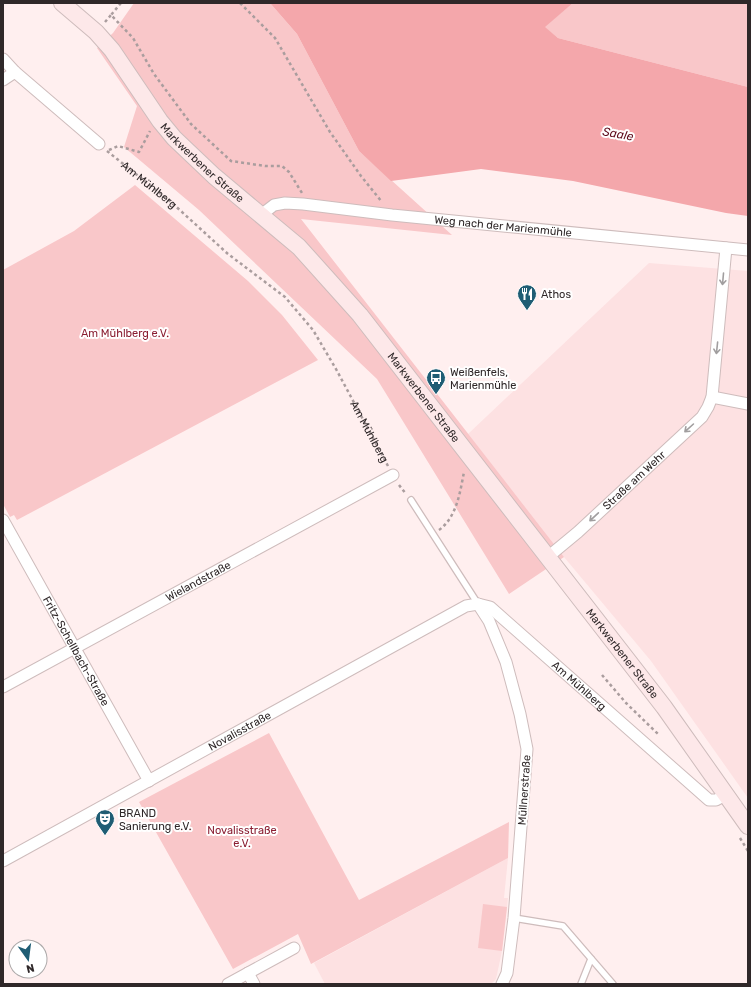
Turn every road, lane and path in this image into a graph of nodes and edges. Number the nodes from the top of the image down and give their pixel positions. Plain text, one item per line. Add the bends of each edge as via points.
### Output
1 (62, 3) edge
2 (121, 3) edge
3 (240, 3) edge
4 (3, 59) edge
5 (15, 72) junction
6 (3, 80) edge
7 (161, 122) junction
8 (103, 147) junction
9 (303, 204) junction
10 (261, 215) junction
11 (392, 215) junction
12 (726, 248) junction
13 (748, 250) edge
14 (712, 397) junction
15 (748, 404) edge
16 (393, 475) junction
17 (462, 485) dead end
18 (411, 500) joint
19 (4, 525) edge
20 (433, 534) junction
21 (548, 556) junction
22 (478, 604) junction
23 (74, 649) junction
24 (602, 675) dead end
25 (3, 686) edge
26 (660, 756) junction
27 (149, 781) junction
28 (727, 794) junction
29 (748, 826) edge
30 (3, 861) edge
31 (514, 918) junction
32 (294, 948) dead end
33 (591, 959) junction
34 (248, 973) junction
35 (228, 984) edge
36 (254, 984) edge
37 (502, 984) edge
38 (581, 984) edge
39 (613, 984) edge

1 - 7 main road, Markwerbener Straße via 96,32 112,50
2 - 9 path via 111,14 133,38 154,74 191,124 231,161 282,166 302,192
3 - 11 path via 275,38 330,132
4 - 5 street
5 - 6 street
5 - 8 street
7 - 8 path via 150,130 139,152 118,146
7 - 10 main road, Markwerbener Straße via 214,176
8 - 16 path, Am Mühlberg via 171,202 228,254 285,297 313,330
9 - 10 street, Weg nach der Marienmühle via 274,205
9 - 11 street, Weg nach der Marienmühle
10 - 21 main road, Markwerbener Straße via 299,247 360,315
11 - 12 street, Weg nach der Marienmühle
12 - 13 street, Weg nach der Marienmühle
12 -> 14 street, Straße am Wehr
14 - 15 street
14 -> 21 street, Straße am Wehr via 702,417 578,532
16 - 18 path, Am Mühlberg
16 - 23 street, Wielandstraße
17 - 20 path via 458,504 445,525
18 - 20 lane
19 - 23 street, Fritz-Schellbach-Straße
20 - 22 lane
21 - 28 main road, Markwerbener Straße
22 - 26 street, Am Mühlberg via 490,608
22 - 27 street, Novalisstraße via 466,606
22 - 31 street, Müllnerstraße via 489,621 506,662 527,749
23 - 25 street, Wielandstraße
23 - 27 street, Fritz-Schellbach-Straße
24 - 26 path via 626,703 658,732
26 - 28 street, Am Mühlberg via 709,800 716,800
27 - 30 street, Novalisstraße
28 - 29 main road, Markwerbener Straße
31 - 33 lane via 563,926
31 - 37 street, Müllnerstraße via 507,973
32 - 34 street
33 - 38 lane
33 - 39 lane
34 - 35 street
34 - 36 street

